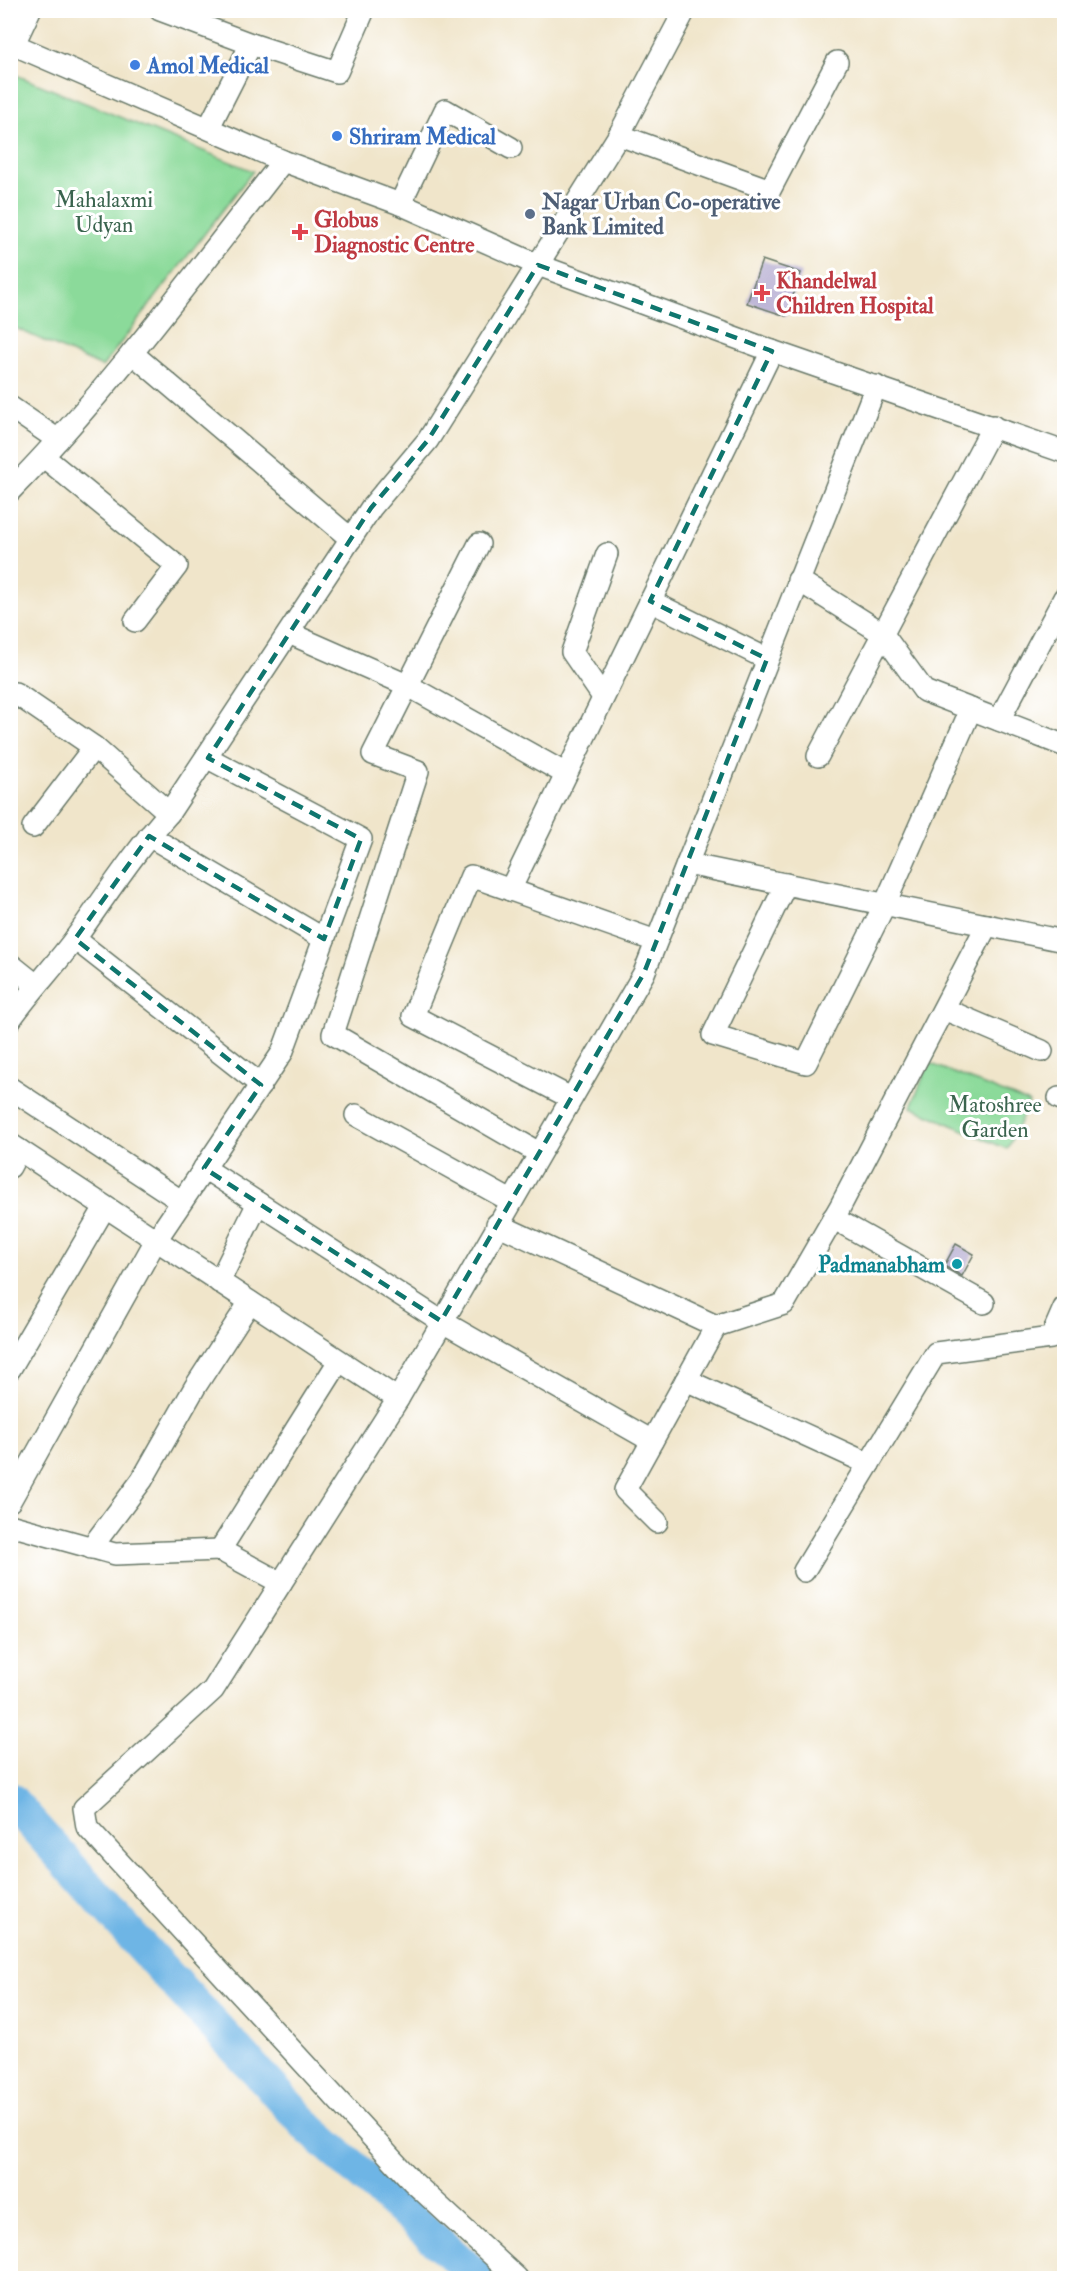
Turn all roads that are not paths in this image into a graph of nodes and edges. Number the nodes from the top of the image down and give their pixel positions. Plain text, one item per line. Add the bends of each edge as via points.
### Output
1 (30, 10) edge
2 (160, 10) edge
3 (364, 10) edge
4 (685, 10) edge
5 (12, 44) edge
6 (251, 44) junction
7 (837, 62) dead end
8 (209, 127) junction
9 (619, 135) junction
10 (511, 148) dead end
11 (284, 161) junction
12 (400, 204) junction
13 (538, 265) junction
14 (772, 351) junction
15 (132, 353) junction
16 (876, 386) junction
17 (10, 407) edge
18 (993, 426) junction
19 (58, 440) junction
20 (1065, 452) edge
21 (44, 457) junction
22 (10, 491) edge
23 (351, 539) junction
24 (479, 543) dead end
25 (607, 554) dead end
26 (798, 580) junction
27 (1065, 598) edge
28 (650, 601) junction
29 (135, 621) dead end
30 (882, 633) junction
31 (291, 634) junction
32 (767, 659) junction
33 (407, 685) junction
34 (603, 697) junction
35 (10, 699) edge
36 (971, 709) junction
37 (999, 720) junction
38 (1063, 745) edge
39 (94, 747) junction
40 (818, 756) dead end
41 (208, 758) junction
42 (566, 774) junction
43 (169, 813) junction
44 (33, 827) dead end
45 (149, 836) junction
46 (687, 864) junction
47 (786, 884) junction
48 (510, 890) junction
49 (885, 904) junction
50 (987, 925) junction
51 (75, 939) junction
52 (324, 939) junction
53 (656, 941) junction
54 (1065, 941) edge
55 (10, 964) edge
56 (35, 984) junction
57 (944, 1009) junction
58 (10, 1020) edge
59 (1042, 1051) dead end
60 (261, 1085) junction
61 (10, 1088) edge
62 (571, 1098) junction
63 (356, 1115) dead end
64 (538, 1153) junction
65 (13, 1154) edge
66 (204, 1168) junction
67 (181, 1201) junction
68 (511, 1201) junction
69 (258, 1203) junction
70 (105, 1207) junction
71 (833, 1218) junction
72 (497, 1224) junction
73 (156, 1240) junction
74 (219, 1282) junction
75 (250, 1302) junction
76 (984, 1303) dead end
77 (1065, 1308) edge
78 (441, 1320) junction
79 (716, 1326) junction
80 (339, 1360) junction
81 (10, 1370) edge
82 (686, 1380) junction
83 (398, 1400) junction
84 (652, 1441) junction
85 (869, 1464) junction
86 (10, 1501) edge
87 (657, 1522) dead end
88 (10, 1524) edge
89 (91, 1548) junction
90 (220, 1550) junction
91 (804, 1571) dead end
92 (281, 1583) junction
93 (517, 2278) edge

1 - 5 street
2 - 6 street
3 - 6 street via 337,72
4 - 9 street
5 - 8 street
6 - 8 street
7 - 9 street via 770,190
8 - 11 street
9 - 13 street
10 - 12 street via 445,110
11 - 12 street
11 - 15 street
12 - 13 street
13 - 14 street
13 - 23 street via 428,440 371,508
14 - 16 street
14 - 28 street
15 - 19 street
15 - 23 street
16 - 18 street
16 - 26 street
17 - 19 street
18 - 20 street
18 - 30 street
19 - 21 street
21 - 22 street
21 - 29 street via 177,566
23 - 31 street
24 - 33 street
25 - 34 street via 572,652
26 - 30 street
26 - 32 street
27 - 37 street
28 - 32 street
28 - 34 street
30 - 36 street via 924,690
30 - 40 street
31 - 33 street
31 - 41 street
32 - 46 street
33 - 42 street
33 - 64 street via 373,754 418,771 333,1034
34 - 42 street
35 - 39 street via 15,693
36 - 37 street
36 - 49 street
37 - 38 street
39 - 43 street
39 - 44 street
41 - 43 street
41 - 52 street via 361,839
42 - 48 street
43 - 45 street
45 - 51 street
45 - 52 street
46 - 47 street
46 - 53 street
47 - 49 street
47 - 49 street via 713,1035 806,1063
48 - 53 street
48 - 62 street via 471,876 413,1016
49 - 50 street
50 - 54 street
50 - 57 street
51 - 56 street
51 - 60 street
52 - 60 street via 282,1053
53 - 62 street via 644,973
55 - 56 street
56 - 58 street
57 - 59 street
57 - 71 street
60 - 66 street
61 - 67 street
62 - 64 street
63 - 68 street
64 - 68 street
65 - 70 street
66 - 67 street
66 - 69 street
67 - 73 street
68 - 72 street
69 - 74 street
69 - 78 street
70 - 73 street
70 - 81 street
71 - 76 street
71 - 79 street via 784,1304
72 - 78 street
72 - 79 street
73 - 74 street
73 - 86 street
74 - 75 street
75 - 80 street
75 - 89 street via 142,1480
77 - 85 street via 1051,1338 936,1353
78 - 83 street
78 - 84 street
79 - 82 street
80 - 83 street
80 - 90 street
82 - 84 street
82 - 85 street
83 - 92 street
84 - 87 street via 625,1490
85 - 91 street
88 - 89 street
89 - 90 street via 114,1554
90 - 92 street
92 - 93 street via 213,1690 84,1808 87,1827 412,2181

